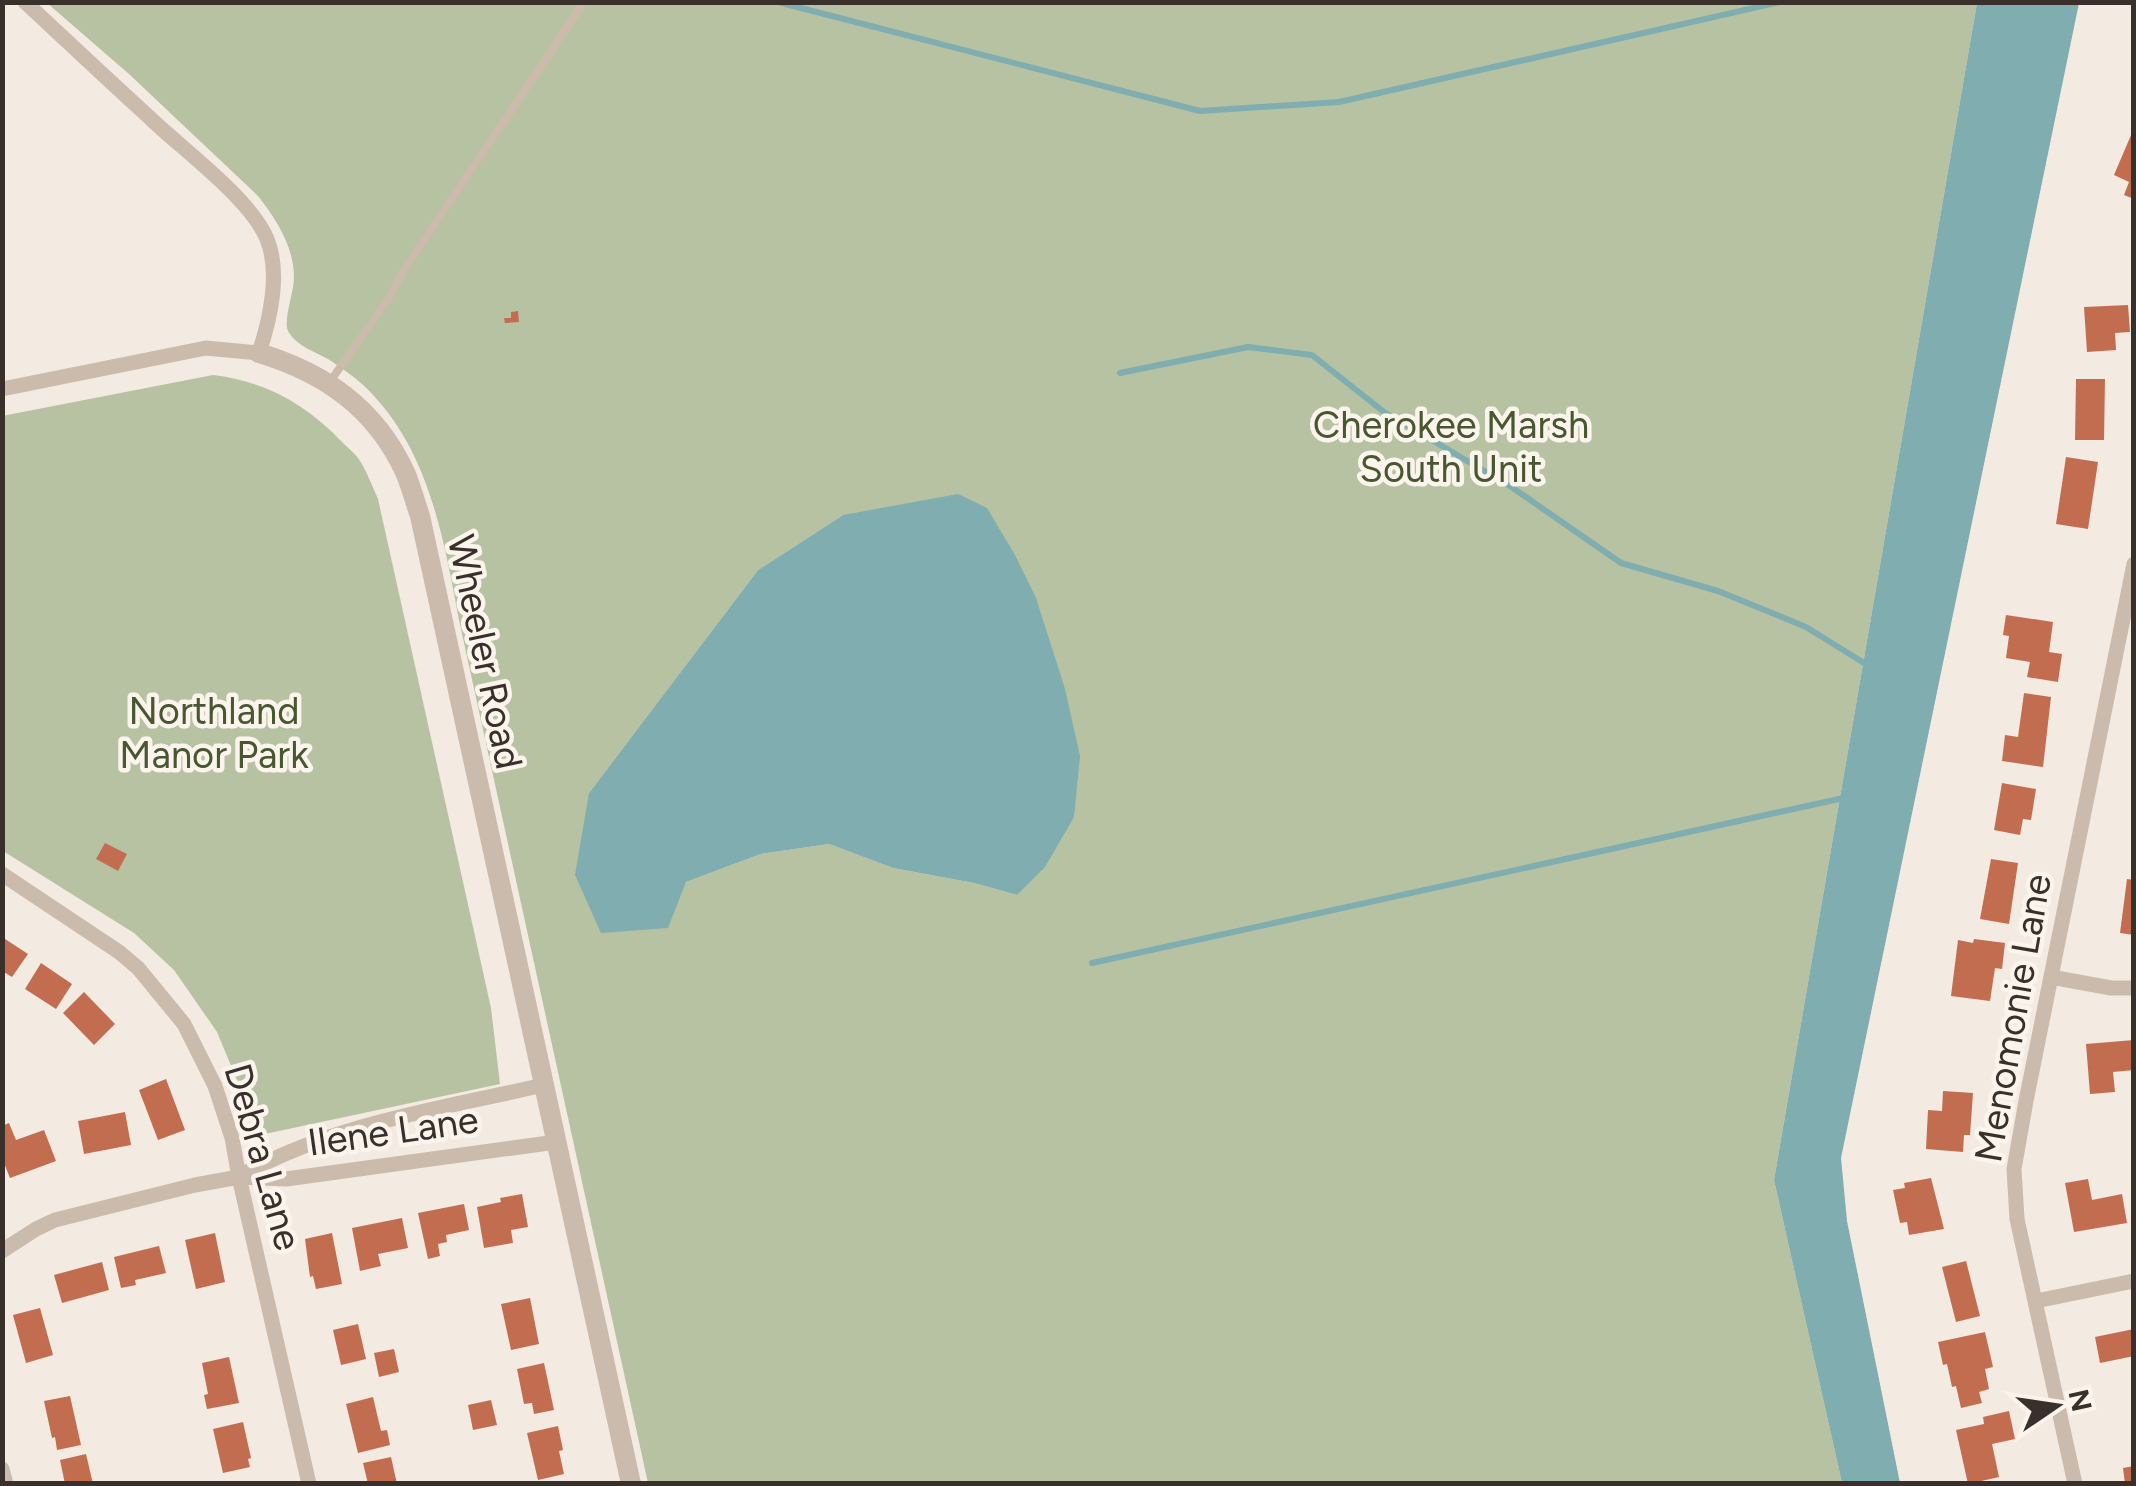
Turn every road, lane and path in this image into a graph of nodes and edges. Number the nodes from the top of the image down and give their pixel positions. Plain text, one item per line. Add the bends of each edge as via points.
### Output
1 (25, 2) edge
2 (584, 2) edge
3 (259, 353) junction
4 (329, 384) junction
5 (2, 389) edge
6 (2134, 564) edge
7 (2, 874) edge
8 (2051, 977) junction
9 (2134, 988) edge
10 (544, 1084) junction
11 (556, 1142) junction
12 (239, 1177) junction
13 (2, 1251) edge
14 (2134, 1281) edge
15 (2036, 1301) junction
16 (2, 1468) edge
17 (6, 1484) edge
18 (309, 1484) edge
19 (631, 1484) edge
20 (2075, 1484) edge

1 - 3 street via 260,224 274,273
2 - 4 lane
3 - 4 street, Wheeler Road
3 - 5 street via 206,348
4 - 10 street, Wheeler Road via 386,438 420,516
6 - 8 street, Menomonie Lane
7 - 12 street, Debra Lane via 119,952 184,1024 215,1086
8 - 9 street
8 - 15 street, Menomonie Lane via 2014,1169 2017,1219
10 - 11 street, Wheeler Road
10 - 12 street, Ilene Lane via 345,1132
11 - 12 street, Ilene Lane via 286,1179
11 - 19 street, Wheeler Road
12 - 13 street, Ilene Lane via 55,1220
12 - 18 street, Debra Lane
14 - 15 street
15 - 20 street, Menomonie Lane
16 - 17 street

